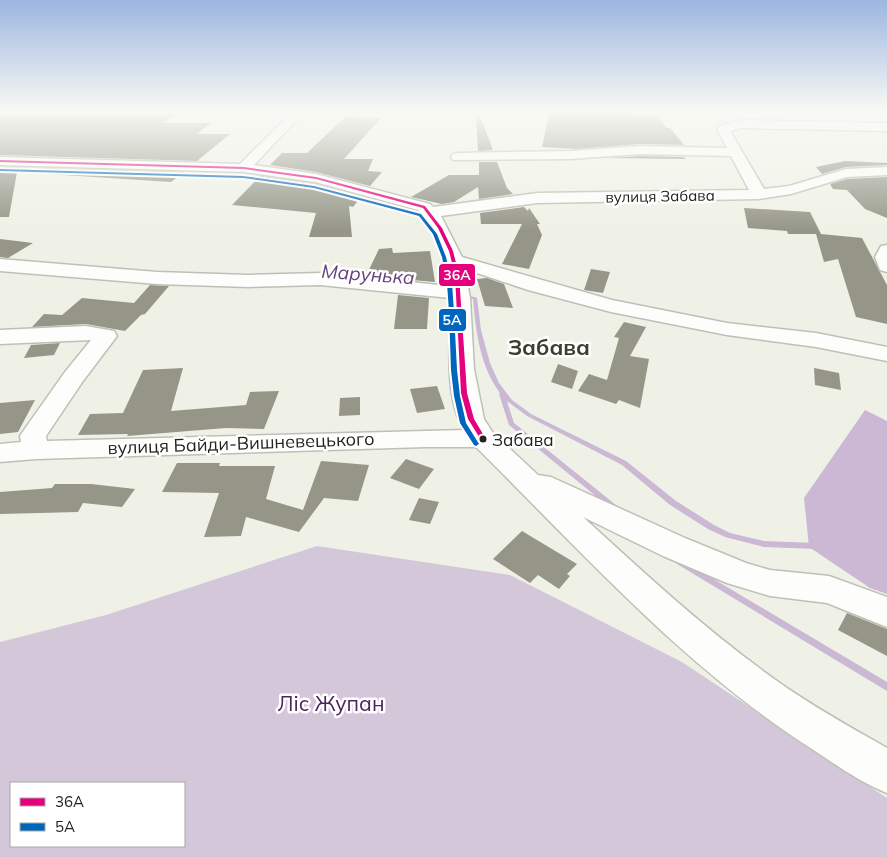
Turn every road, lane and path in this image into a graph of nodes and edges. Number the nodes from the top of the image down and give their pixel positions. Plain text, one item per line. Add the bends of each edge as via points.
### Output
1 (260, 151) edge
2 (626, 151) edge
3 (687, 151) edge
4 (735, 152) joint
5 (458, 157) dead end
6 (0, 161) edge
7 (244, 168) junction
8 (887, 172) edge
9 (759, 194) junction
10 (431, 212) junction
11 (887, 250) edge
12 (454, 262) junction
13 (0, 265) edge
14 (887, 266) edge
15 (460, 296) junction
16 (0, 337) edge
17 (885, 352) edge
18 (483, 439) junction
19 (36, 450) junction
20 (0, 453) edge
21 (520, 475) junction
22 (887, 612) edge
23 (887, 772) edge

1 - 7 lane
2 - 5 street
3 - 4 street
4 - 9 street
6 - 7 street, вулиця Забава
7 - 10 street, вулиця Забава via 332,182 392,197
8 - 9 street, вулиця Забава via 846,173 791,190
9 - 10 street, вулиця Забава via 537,198
10 - 12 street via 447,239
11 - 14 street via 884,257
12 - 15 street
12 - 17 street via 611,306 727,329
13 - 15 street via 157,278 320,279
15 - 18 street via 462,370 470,416
16 - 19 street via 86,333 106,336 33,436
18 - 19 street, вулиця Байди-Вишневецького
18 - 21 street
19 - 20 street, вулиця Байди-Вишневецького
21 - 22 street via 739,574 770,583 829,590
21 - 23 street via 684,628 748,682

